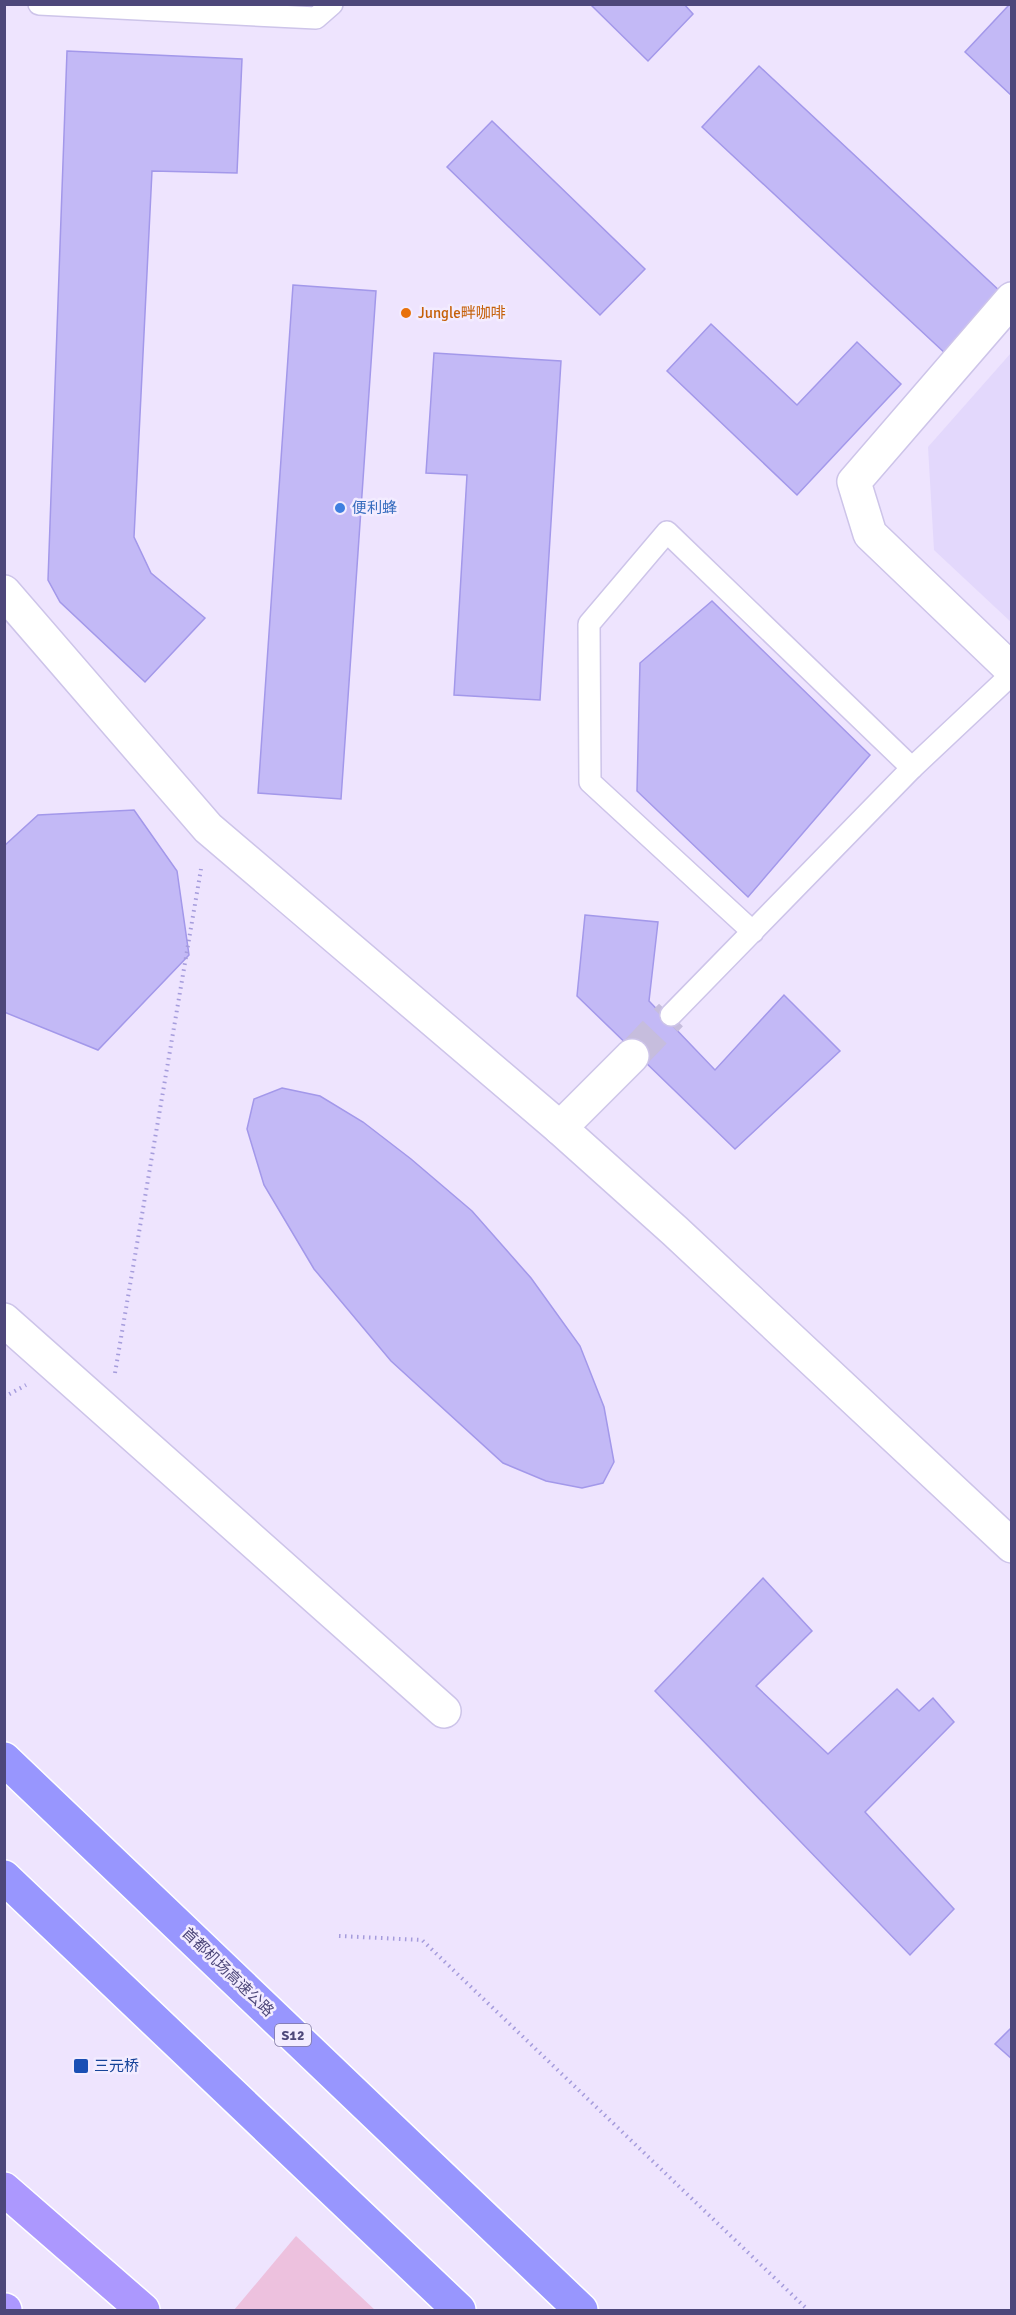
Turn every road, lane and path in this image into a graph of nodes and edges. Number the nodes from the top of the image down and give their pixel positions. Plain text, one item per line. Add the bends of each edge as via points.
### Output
1 (39, 4) edge
2 (332, 4) edge
3 (1011, 299) edge
4 (4, 592) edge
5 (1011, 672) edge
6 (912, 768) junction
7 (208, 828) junction
8 (753, 932) junction
9 (671, 1016) tunnel mouth
10 (632, 1056) tunnel mouth
11 (560, 1128) junction
12 (4, 1320) edge
13 (108, 1412) junction
14 (1011, 1546) edge
15 (444, 1711) dead end
16 (4, 1759) edge
17 (4, 1877) edge
18 (339, 1936) dead end
19 (4, 2189) edge
20 (384, 2240) junction
21 (144, 2310) edge
22 (448, 2310) edge
23 (459, 2310) edge
24 (581, 2310) edge
25 (808, 2310) edge

1 - 2 lane via 316,18
3 - 5 street via 854,482 870,534
4 - 7 street
5 - 6 lane
6 - 8 lane
6 - 8 lane via 667,532 589,624 590,782
7 - 11 street
7 - 13 path
8 - 9 lane
10 - 11 street
11 - 14 street
12 - 13 street
13 - 15 street
16 - 24 highway, 首都机场高速公路 / S12
17 - 20 highway
18 - 25 path via 423,1940
19 - 21 highway
20 - 22 highway
20 - 23 highway

